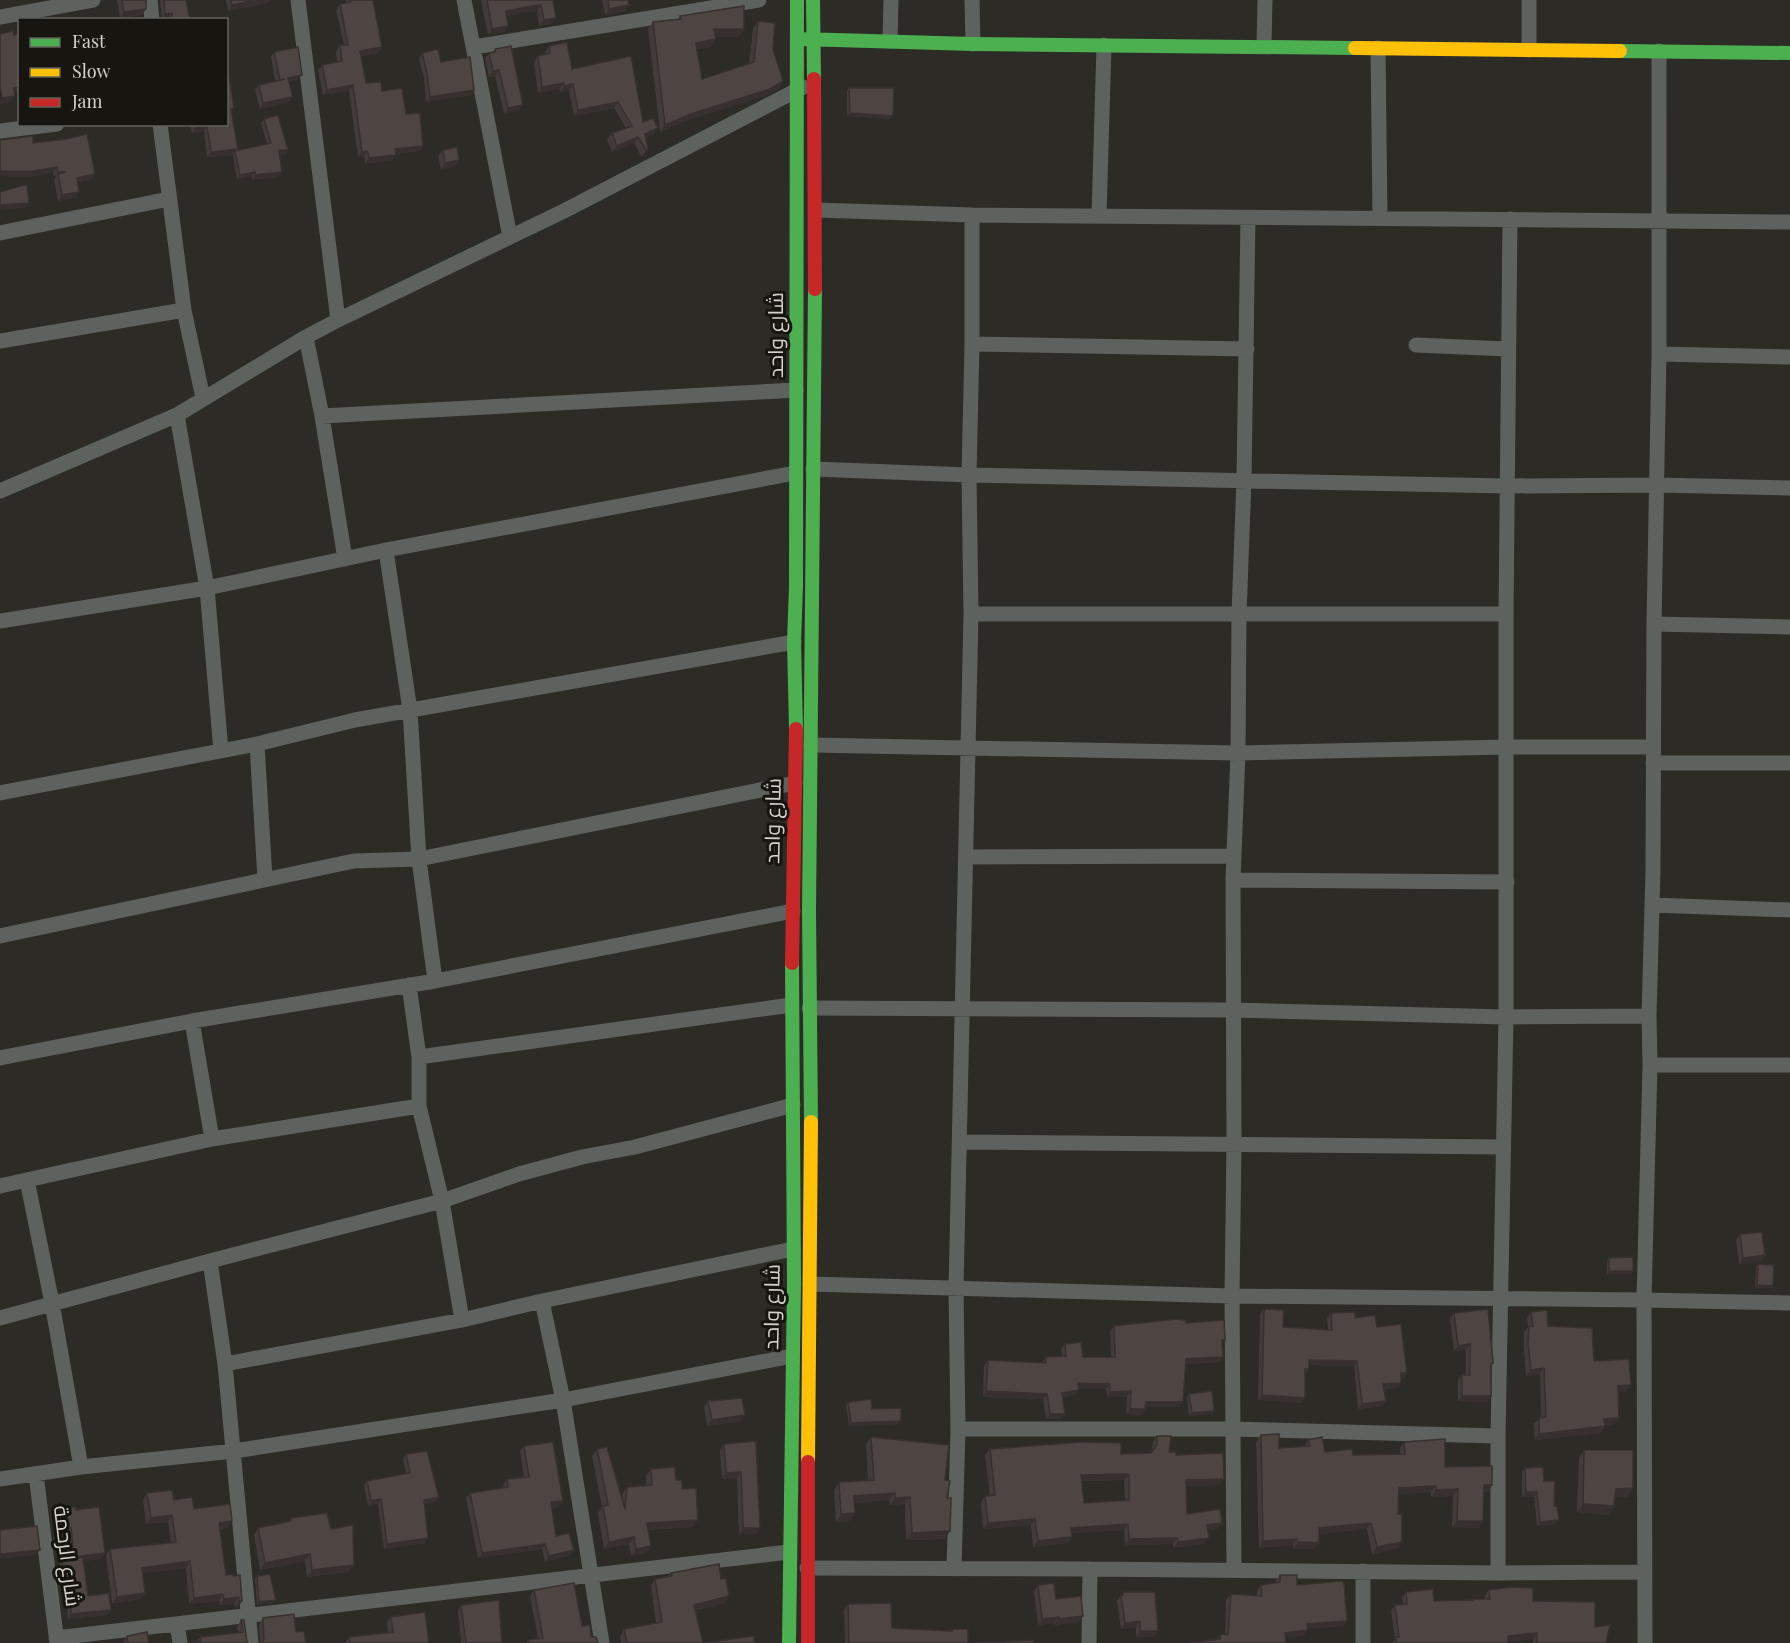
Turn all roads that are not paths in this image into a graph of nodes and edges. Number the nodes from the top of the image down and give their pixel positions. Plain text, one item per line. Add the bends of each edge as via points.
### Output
1 (150, 0) edge
2 (298, 0) edge
3 (464, 0) edge
4 (759, 0) edge
5 (797, 0) edge
6 (813, 0) edge
7 (891, 0) edge
8 (972, 0) edge
9 (1264, 0) edge
10 (1529, 0) edge
11 (88, 1) edge
12 (0, 17) edge
13 (152, 18) edge
14 (797, 39) junction
15 (814, 39) junction
16 (890, 41) junction
17 (973, 44) junction
18 (1104, 45) junction
19 (1264, 46) junction
20 (474, 48) junction
21 (1378, 48) junction
22 (1529, 50) junction
23 (1659, 51) junction
24 (1790, 53) edge
25 (814, 81) junction
26 (796, 91) junction
27 (41, 126) edge
28 (160, 126) edge
29 (0, 131) edge
30 (169, 199) junction
31 (816, 210) junction
32 (972, 215) junction
33 (1099, 216) junction
34 (1248, 218) junction
35 (1380, 218) junction
36 (1510, 219) junction
37 (1660, 222) junction
38 (1790, 222) edge
39 (0, 233) edge
40 (510, 237) junction
41 (184, 310) junction
42 (338, 320) junction
43 (306, 337) junction
44 (0, 341) edge
45 (972, 344) junction
46 (1416, 345) dead end
47 (1246, 349) junction
48 (1508, 349) junction
49 (1659, 354) junction
50 (1790, 357) edge
51 (796, 390) junction
52 (203, 398) junction
53 (177, 415) junction
54 (322, 416) junction
55 (813, 469) junction
56 (795, 473) junction
57 (969, 475) junction
58 (1244, 479) junction
59 (1657, 485) junction
60 (1506, 486) junction
61 (1790, 488) edge
62 (0, 491) edge
63 (795, 516) junction
64 (813, 516) junction
65 (386, 550) junction
66 (345, 560) junction
67 (814, 586) junction
68 (796, 587) junction
69 (207, 588) junction
70 (971, 614) junction
71 (1506, 614) junction
72 (1239, 615) junction
73 (0, 621) edge
74 (1654, 624) junction
75 (1790, 627) edge
76 (794, 642) junction
77 (410, 710) junction
78 (257, 744) junction
79 (811, 745) junction
80 (1506, 747) junction
81 (1653, 747) junction
82 (967, 748) junction
83 (221, 751) junction
84 (1238, 753) junction
85 (1653, 763) junction
86 (1790, 763) edge
87 (795, 783) junction
88 (0, 793) edge
89 (1234, 856) junction
90 (966, 857) junction
91 (419, 859) junction
92 (264, 879) junction
93 (1233, 880) junction
94 (1507, 882) junction
95 (1652, 905) junction
96 (1790, 910) edge
97 (793, 911) junction
98 (0, 936) edge
99 (435, 981) junction
100 (409, 986) junction
101 (791, 1005) junction
102 (809, 1008) junction
103 (962, 1008) junction
104 (1233, 1010) junction
105 (1649, 1016) junction
106 (1506, 1017) junction
107 (192, 1021) junction
108 (419, 1057) junction
109 (0, 1058) edge
110 (1650, 1065) junction
111 (1790, 1065) edge
112 (793, 1105) junction
113 (419, 1106) junction
114 (212, 1139) junction
115 (961, 1142) junction
116 (1234, 1144) junction
117 (1503, 1147) junction
118 (793, 1158) junction
119 (811, 1158) junction
120 (27, 1180) junction
121 (0, 1186) edge
122 (442, 1202) junction
123 (793, 1249) junction
124 (210, 1261) junction
125 (810, 1284) junction
126 (956, 1289) junction
127 (1232, 1296) junction
128 (1502, 1299) junction
129 (1644, 1300) junction
130 (543, 1301) junction
131 (52, 1303) junction
132 (1790, 1303) edge
133 (0, 1318) edge
134 (462, 1320) junction
135 (792, 1356) junction
136 (225, 1364) junction
137 (563, 1400) junction
138 (958, 1429) junction
139 (1232, 1429) junction
140 (1498, 1436) junction
141 (234, 1451) junction
142 (81, 1467) junction
143 (36, 1474) junction
144 (0, 1479) edge
145 (789, 1552) junction
146 (807, 1568) junction
147 (954, 1569) junction
148 (1090, 1569) junction
149 (1234, 1570) junction
150 (1363, 1571) junction
151 (1644, 1572) junction
152 (1498, 1573) junction
153 (590, 1576) junction
154 (248, 1614) junction
155 (177, 1623) junction
156 (57, 1640) edge
157 (180, 1643) edge
158 (251, 1643) edge
159 (602, 1643) edge
160 (789, 1643) edge
161 (807, 1643) edge
162 (1089, 1643) edge
163 (1363, 1643) edge
164 (1645, 1643) edge

1 - 13 street
2 - 42 street
3 - 20 street
4 - 20 street
5 - 14 street, شارع واحد
6 - 15 street, شارع واحد
7 - 16 street
8 - 17 street
9 - 19 street
10 - 22 street
11 - 12 street
14 - 15 street
14 - 26 street, شارع واحد
15 - 16 street
15 - 25 street, شارع واحد
16 - 17 street
17 - 18 street
18 - 19 street
18 - 33 street
19 - 21 street
20 - 40 street
21 - 22 street
21 - 35 street
22 - 23 street
23 - 24 street
23 - 37 street
25 - 26 street
25 - 31 street, شارع واحد
26 - 40 street
26 - 51 street, شارع واحد
27 - 29 street
28 - 30 street
30 - 39 street
30 - 41 street
31 - 32 street
31 - 55 street, شارع واحد
32 - 33 street
32 - 45 street
33 - 34 street
34 - 35 street
34 - 47 street
35 - 36 street
36 - 37 street
36 - 48 street
37 - 38 street
37 - 49 street
40 - 42 street
41 - 44 street
41 - 52 street
42 - 43 street
43 - 52 street
43 - 54 street
45 - 47 street
45 - 57 street
46 - 48 street
47 - 58 street
48 - 60 street
49 - 50 street
49 - 59 street
51 - 54 street
51 - 56 street, شارع واحد
52 - 53 street
53 - 62 street
53 - 69 street
54 - 66 street
55 - 57 street
55 - 64 street, شارع واحد
56 - 63 street, شارع واحد
56 - 65 street
57 - 58 street
57 - 70 street
58 - 60 street
58 - 72 street
59 - 60 street
59 - 61 street
59 - 74 street
60 - 71 street
63 - 64 street
63 - 68 street, شارع واحد
64 - 67 street, شارع واحد
65 - 66 street
65 - 77 street
66 - 69 street
67 - 68 street
67 - 79 street, شارع واحد
68 - 76 street, شارع واحد
69 - 73 street
69 - 83 street
70 - 72 street
70 - 82 street
71 - 72 street
71 - 80 street
72 - 84 street
74 - 75 street
74 - 81 street
76 - 77 street
76 - 87 street, شارع واحد
77 - 78 street
77 - 91 street
78 - 83 street
78 - 92 street
79 - 82 street
79 - 102 street, شارع واحد
80 - 81 street
80 - 84 street
80 - 94 street
81 - 85 street
82 - 84 street
82 - 90 street
83 - 88 street
84 - 89 street
85 - 86 street
85 - 95 street
87 - 91 street
87 - 97 street, شارع واحد
89 - 90 street
89 - 93 street
90 - 103 street
91 - 92 street via 354,861
91 - 99 street
92 - 98 street
93 - 94 street
93 - 104 street
94 - 106 street
95 - 96 street
95 - 105 street
97 - 99 street
97 - 101 street, شارع واحد
99 - 100 street
100 - 107 street
100 - 108 street
101 - 108 street
101 - 112 street, شارع واحد
102 - 103 street
102 - 119 street, شارع واحد
103 - 104 street
103 - 115 street
104 - 106 street
104 - 116 street
105 - 106 street
105 - 110 street
106 - 117 street
107 - 109 street
107 - 114 street
108 - 113 street
110 - 111 street
110 - 129 street
112 - 118 street, شارع واحد
112 - 122 street via 519,1174
113 - 114 street
113 - 122 street
114 - 120 street
115 - 116 street
115 - 126 street
116 - 117 street
116 - 127 street
117 - 128 street
118 - 119 street
118 - 123 street, شارع واحد
119 - 125 street, شارع واحد
120 - 121 street
120 - 131 street
122 - 124 street
122 - 134 street
123 - 130 street
123 - 135 street, شارع واحد
124 - 131 street
124 - 136 street
125 - 126 street
125 - 146 street, شارع واحد
126 - 127 street
126 - 138 street
127 - 128 street
127 - 139 street
128 - 129 street
128 - 140 street
129 - 132 street
129 - 151 street
130 - 134 street
130 - 137 street
131 - 133 street
131 - 142 street
134 - 136 street
135 - 137 street
135 - 145 street, شارع واحد
136 - 141 street
137 - 141 street
137 - 153 street
138 - 139 street
138 - 147 street
139 - 140 street
139 - 149 street
140 - 152 street
141 - 142 street
141 - 154 street
142 - 143 street
143 - 144 street
143 - 156 street, شارع الرحمة
145 - 153 street
145 - 160 street, شارع واحد
146 - 147 street
146 - 161 street, شارع واحد
147 - 148 street
148 - 149 street
148 - 162 street
149 - 150 street
150 - 152 street
150 - 163 street
151 - 152 street
151 - 164 street
153 - 154 street
153 - 159 street
154 - 155 street
154 - 158 street
155 - 156 street
155 - 157 street

